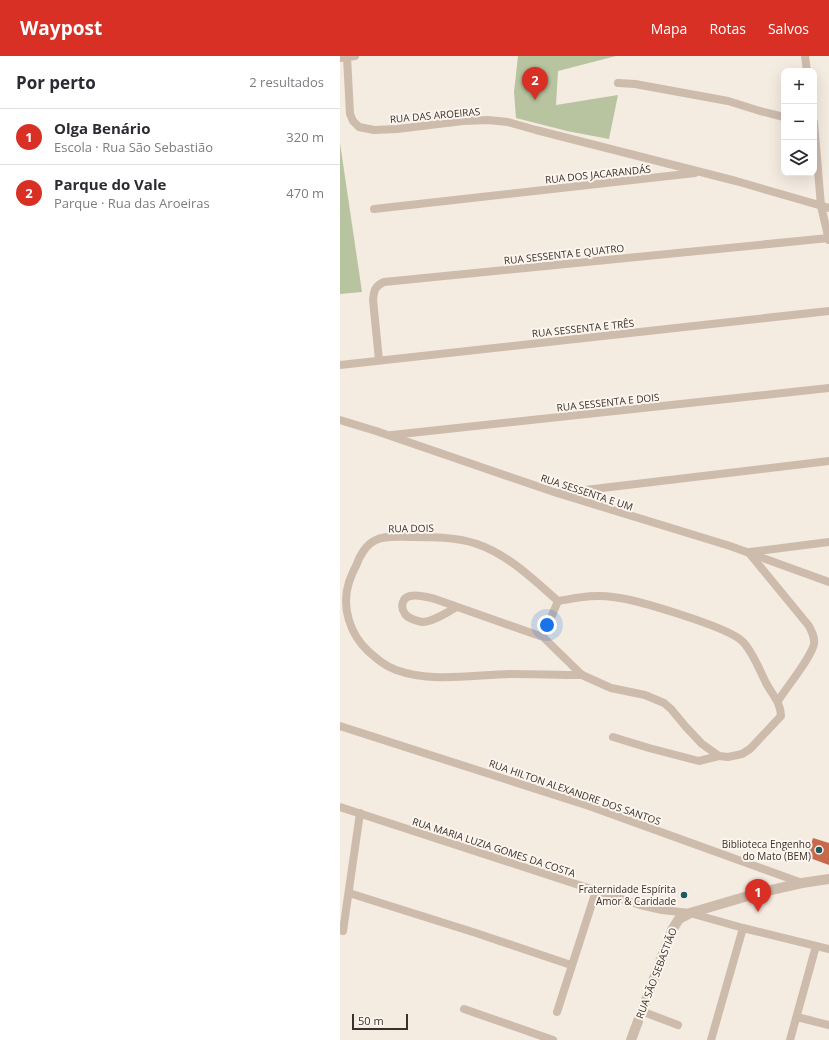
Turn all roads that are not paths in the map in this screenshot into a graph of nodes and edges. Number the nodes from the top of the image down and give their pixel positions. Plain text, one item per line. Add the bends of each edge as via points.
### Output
1 (805, 56) edge
2 (347, 57) edge
3 (807, 68) edge
4 (618, 83) dead end
5 (781, 115) edge
6 (816, 140) edge
7 (700, 172) junction
8 (825, 207) edge
9 (374, 209) dead end
10 (829, 239) edge
11 (829, 311) edge
12 (379, 360) junction
13 (340, 365) edge
14 (829, 388) edge
15 (340, 420) edge
16 (390, 435) junction
17 (829, 461) edge
18 (557, 493) junction
19 (829, 542) edge
20 (749, 552) junction
21 (829, 582) edge
22 (558, 601) junction
23 (457, 607) junction
24 (543, 637) junction
25 (582, 675) junction
26 (778, 701) junction
27 (340, 726) edge
28 (613, 737) dead end
29 (719, 756) junction
30 (340, 807) edge
31 (360, 813) junction
32 (829, 879) edge
33 (802, 883) junction
34 (596, 891) junction
35 (349, 893) junction
36 (690, 913) junction
37 (743, 928) junction
38 (343, 931) dead end
39 (816, 946) junction
40 (829, 949) edge
41 (571, 965) junction
42 (464, 1009) dead end
43 (641, 1010) junction
44 (558, 1012) dead end
45 (797, 1017) junction
46 (678, 1025) dead end
47 (829, 1026) edge
48 (553, 1040) edge
49 (631, 1040) edge
50 (712, 1040) edge
51 (790, 1040) edge

1 - 3 street
2 - 7 street, RUA DAS AROEIRAS via 350,114 360,127 374,130 463,121 508,122
4 - 5 street via 728,101
6 - 8 street
7 - 8 street, RUA DOS JACARANDÁS
7 - 9 street, RUA DOS JACARANDÁS
8 - 10 street
10 - 12 street, RUA SESSENTA E QUATRO via 384,282 374,290 373,300
11 - 12 street, RUA SESSENTA E TRÊS
12 - 13 street, RUA SESSENTA E TRÊS
14 - 16 street, RUA SESSENTA E DOIS
15 - 16 street, RUA SESSENTA E UM
16 - 18 street, RUA SESSENTA E UM
17 - 18 street
18 - 20 street, RUA SESSENTA E UM
19 - 20 street
20 - 21 street, RUA SESSENTA E UM
20 - 26 street via 813,634 811,652
22 - 24 street
22 - 25 street, RUA DOIS via 530,576 498,554 478,544 431,537 384,538 369,544 359,556 348,584 346,603 348,618 355,636 378,660 397,670 421,676 451,678 509,674
22 - 26 street via 595,595 614,597 655,607 727,631 743,642
23 - 23 street via 422,622 405,614 402,607 405,598 414,596 435,599
23 - 24 street
24 - 25 street
25 - 29 street via 611,688 664,702 702,744
26 - 29 street via 781,716 750,749 736,756
27 - 33 street, RUA HILTON ALEXANDRE DOS SANTOS via 590,806
28 - 29 street via 699,761
30 - 31 street, RUA MARIA LUZIA GOMES DA COSTA
31 - 34 street, RUA MARIA LUZIA GOMES DA COSTA
31 - 35 street
32 - 33 street, RUA SÃO SEBASTIÃO
33 - 36 street, RUA SÃO SEBASTIÃO
34 - 36 street, RUA MARIA LUZIA GOMES DA COSTA via 651,908
34 - 41 street
35 - 38 street
35 - 41 street
36 - 37 street, RUA MARIA LUZIA GOMES DA COSTA
36 - 43 street, RUA SÃO SEBASTIÃO via 679,919 672,930
37 - 39 street, RUA MARIA LUZIA GOMES DA COSTA
37 - 50 street
39 - 40 street, RUA MARIA LUZIA GOMES DA COSTA
39 - 45 street
41 - 44 street
42 - 48 street
43 - 46 street
43 - 49 street, RUA SÃO SEBASTIÃO
45 - 47 street
45 - 51 street

